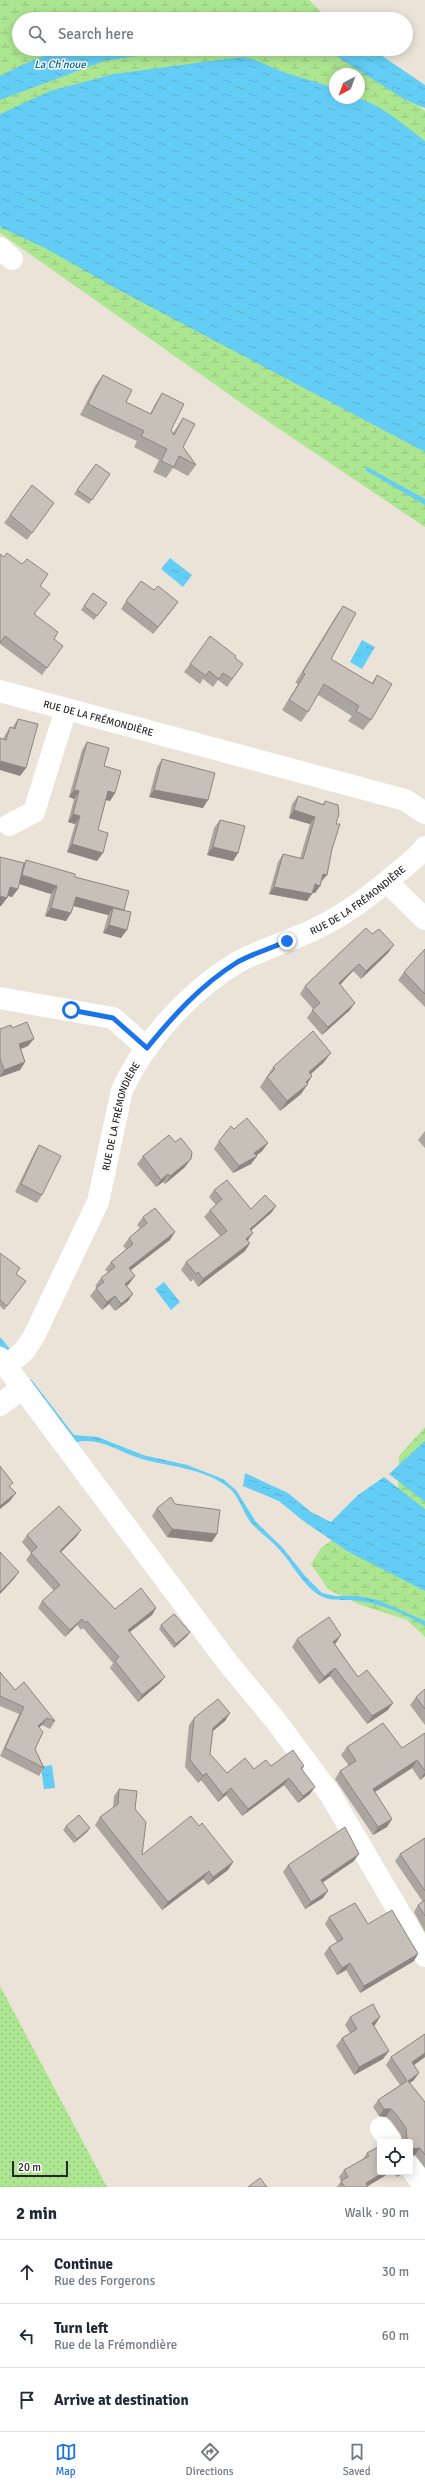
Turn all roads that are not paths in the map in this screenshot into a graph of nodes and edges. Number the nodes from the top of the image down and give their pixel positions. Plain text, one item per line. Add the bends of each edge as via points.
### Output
1 (0, 690) edge
2 (66, 708) junction
3 (425, 813) edge
4 (9, 825) dead end
5 (425, 848) edge
6 (387, 882) junction
7 (425, 918) edge
8 (0, 998) edge
9 (147, 1048) junction
10 (10, 1360) edge
11 (22, 1388) junction
12 (0, 1405) edge
13 (425, 1956) edge
14 (413, 2171) edge
15 (425, 2187) edge

1 - 2 street, RUE DE LA FRÉMONDIÈRE
2 - 3 street, RUE DE LA FRÉMONDIÈRE via 405,800
2 - 4 street via 34,812
5 - 6 street, RUE DE LA FRÉMONDIÈRE
6 - 7 street
6 - 9 street, RUE DE LA FRÉMONDIÈRE via 364,901 312,931 237,963 193,998
8 - 9 street via 113,1018
9 - 10 street, RUE DE LA FRÉMONDIÈRE via 129,1074 122,1090 98,1202 34,1336
10 - 11 street
11 - 12 street
11 - 13 street via 330,1794
14 - 15 street

